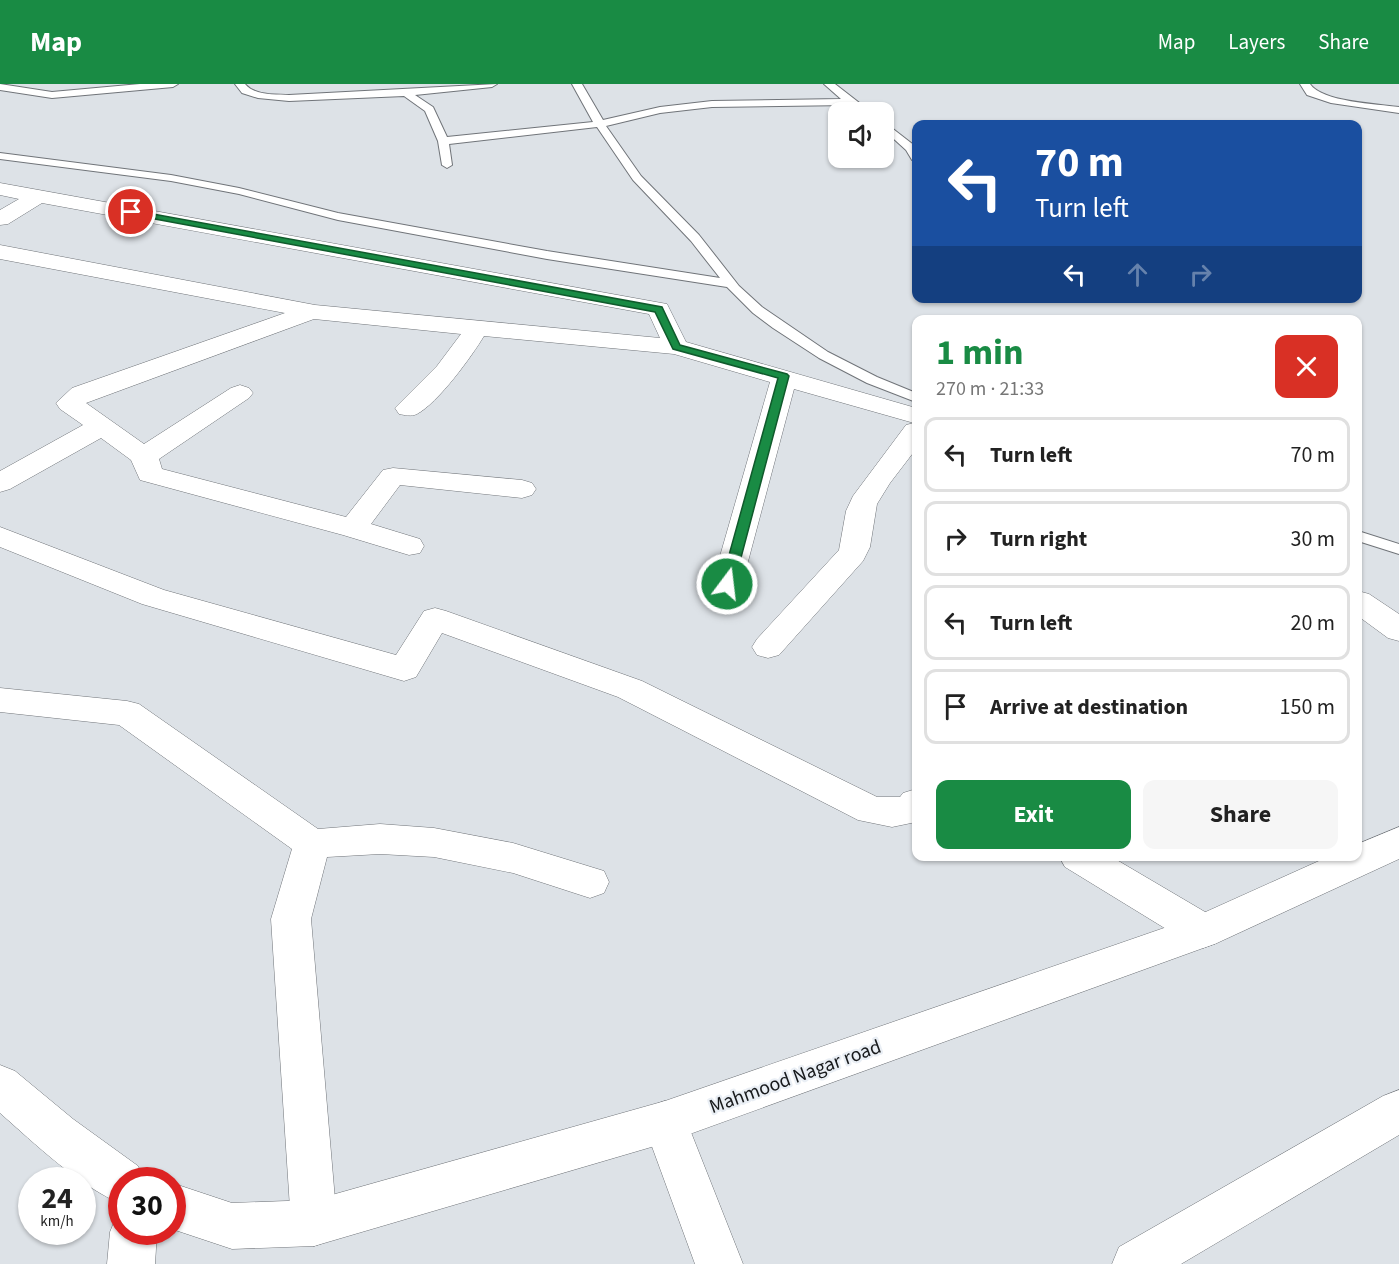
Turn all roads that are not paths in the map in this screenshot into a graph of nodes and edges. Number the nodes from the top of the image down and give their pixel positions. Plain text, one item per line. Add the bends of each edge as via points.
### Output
1 (173, 84) edge
2 (240, 84) edge
3 (492, 84) edge
4 (577, 84) edge
5 (829, 84) edge
6 (1305, 84) edge
7 (0, 87) edge
8 (405, 92) junction
9 (828, 102) edge
10 (851, 102) edge
11 (1399, 110) edge
12 (600, 124) junction
13 (894, 133) edge
14 (443, 141) junction
15 (912, 151) edge
16 (0, 156) edge
17 (447, 165) dead end
18 (0, 189) edge
19 (39, 196) junction
20 (0, 219) edge
21 (0, 252) edge
22 (732, 284) junction
23 (312, 312) junction
24 (477, 328) junction
25 (676, 347) junction
26 (784, 376) junction
27 (240, 393) dead end
28 (912, 397) edge
29 (408, 408) dead end
30 (912, 415) edge
31 (102, 426) junction
32 (912, 435) edge
33 (144, 456) junction
34 (0, 483) edge
35 (522, 489) dead end
36 (353, 528) junction
37 (0, 536) edge
38 (1362, 537) edge
39 (409, 546) dead end
40 (1399, 549) edge
41 (727, 584) dead end
42 (1362, 604) edge
43 (1399, 630) edge
44 (768, 646) dead end
45 (0, 700) edge
46 (912, 808) edge
47 (1399, 842) edge
48 (312, 844) junction
49 (1362, 859) edge
50 (1086, 861) edge
51 (1357, 861) edge
52 (590, 882) dead end
53 (1203, 931) junction
54 (0, 1085) edge
55 (1399, 1111) edge
56 (665, 1122) junction
57 (108, 1172) edge
58 (186, 1211) edge
59 (314, 1223) junction
60 (133, 1245) edge
61 (131, 1264) edge
62 (719, 1264) edge
63 (1136, 1264) edge

1 - 7 lane via 52,95
2 - 8 lane via 247,92 271,98
3 - 8 lane
4 - 12 lane
5 - 10 lane
6 - 11 lane via 1311,93 1335,101
8 - 14 lane via 429,109
9 - 12 lane via 712,104 660,110
12 - 14 lane
12 - 22 lane via 646,189 695,238
13 - 15 lane
14 - 17 lane
16 - 22 lane via 171,178 338,216
18 - 19 street
19 - 20 street
19 - 25 street via 659,309
21 - 23 street
22 - 28 lane via 774,322 826,355 889,389
23 - 24 street
23 - 31 street via 81,394 69,404
24 - 25 street
24 - 29 street via 456,362
25 - 26 street
26 - 30 street
26 - 41 street
27 - 33 street
31 - 33 street
31 - 34 street
32 - 44 street via 864,501 857,519 859,539 852,554
33 - 36 street via 150,474
35 - 36 street via 393,476
36 - 39 street
37 - 46 street via 153,597 404,669 435,619 630,689 871,810 892,813
38 - 40 lane
42 - 43 street
45 - 48 street via 127,713
47 - 49 street, Mahmood Nagar road
48 - 52 street via 380,839 451,844 528,861
48 - 59 street via 291,919
50 - 53 street
51 - 53 street, Mahmood Nagar road
53 - 56 street, Mahmood Nagar road
54 - 57 street
55 - 63 street
56 - 59 street, Mahmood Nagar road
56 - 62 street
58 - 59 street, Mahmood Nagar road via 232,1226
60 - 61 street

